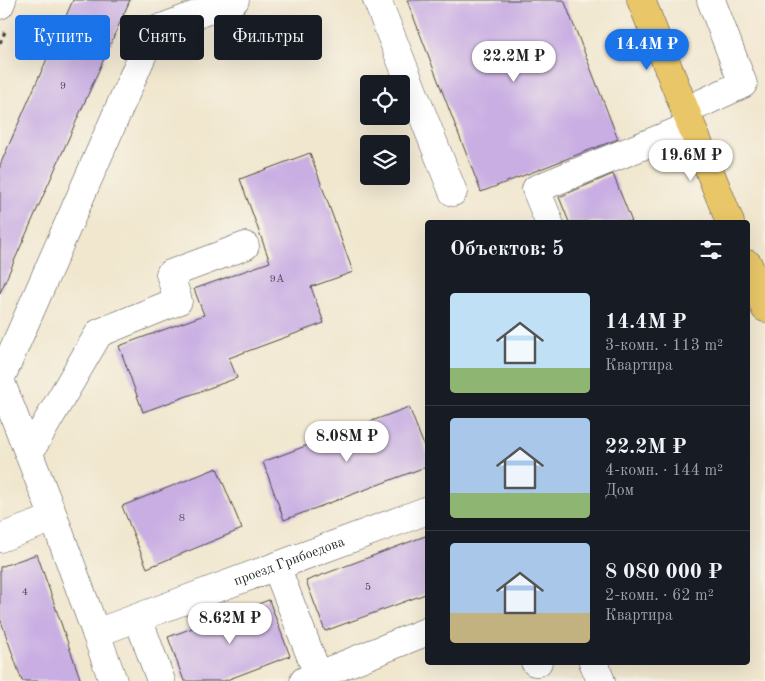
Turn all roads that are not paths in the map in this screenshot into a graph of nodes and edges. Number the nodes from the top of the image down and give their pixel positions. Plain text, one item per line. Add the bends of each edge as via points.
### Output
1 (2, 0) edge
2 (235, 0) edge
3 (377, 0) edge
4 (641, 0) edge
5 (711, 0) edge
6 (0, 5) edge
7 (688, 119) junction
8 (453, 192) dead end
9 (548, 220) edge
10 (729, 220) edge
11 (245, 246) dead end
12 (750, 269) edge
13 (765, 308) edge
14 (29, 452) junction
15 (425, 511) edge
16 (54, 518) junction
17 (0, 538) edge
18 (276, 566) junction
19 (138, 618) junction
20 (425, 632) edge
21 (96, 634) junction
22 (594, 665) edge
23 (311, 678) edge
24 (113, 681) edge
25 (161, 681) edge
26 (601, 681) edge

1 - 6 street
2 - 14 street via 153,31 0,380
3 - 8 street
4 - 7 main road
5 - 7 street via 743,84
7 - 9 street via 536,189
7 - 10 main road
11 - 14 street via 170,274 178,301 99,333
12 - 13 main road
14 - 16 street
15 - 18 street, проезд Грибоедова
16 - 17 street
16 - 21 street
18 - 19 street, проезд Грибоедова
18 - 23 street
19 - 21 street, проезд Грибоедова
19 - 25 street
20 - 23 street
21 - 24 street
22 - 26 street

